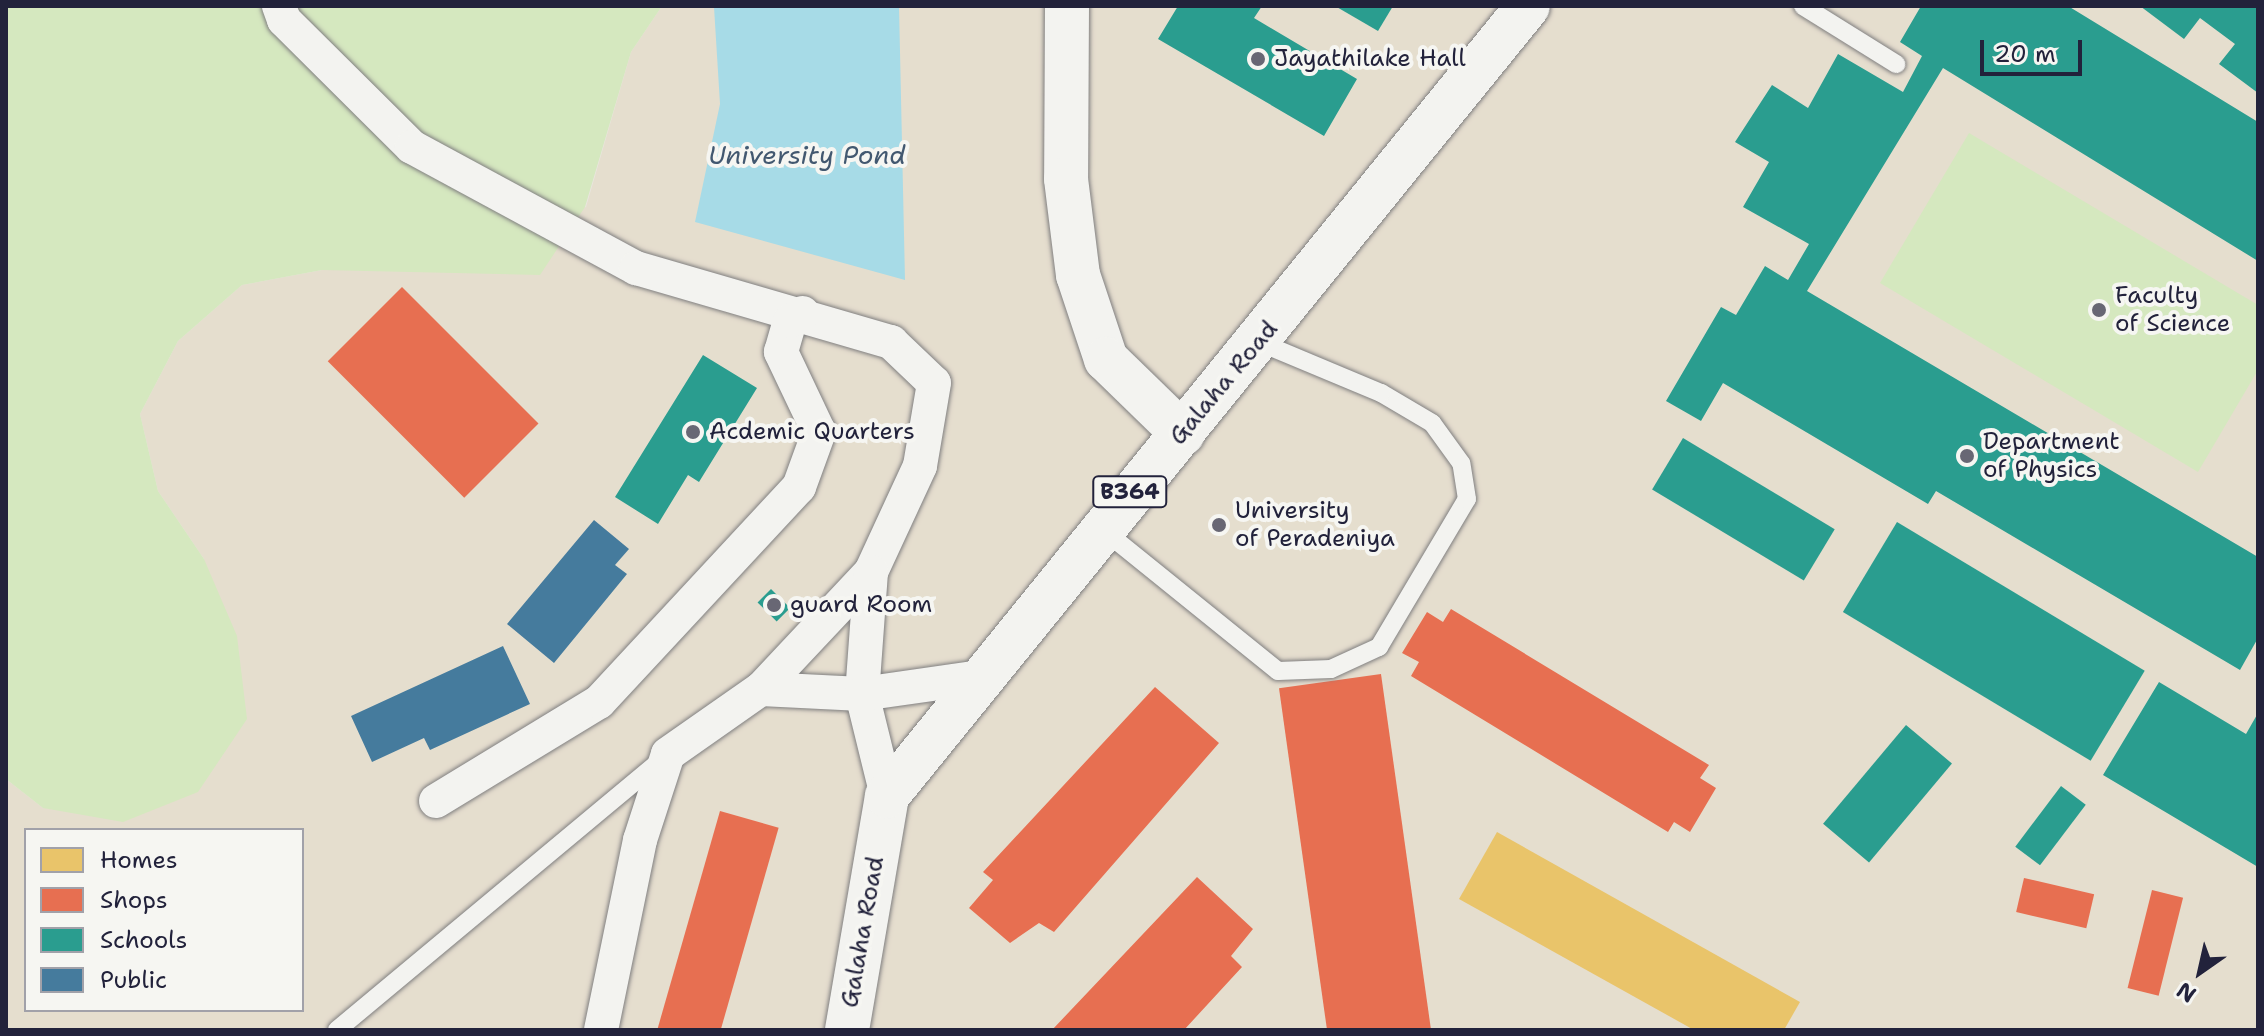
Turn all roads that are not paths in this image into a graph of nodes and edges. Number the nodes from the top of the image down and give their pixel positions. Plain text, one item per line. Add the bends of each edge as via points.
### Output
1 (279, 6) edge
2 (1067, 6) edge
3 (1528, 6) edge
4 (1803, 6) edge
5 (1896, 64) dead end
6 (803, 313) junction
7 (1259, 342) junction
8 (1183, 434) junction
9 (1098, 527) junction
10 (871, 572) junction
11 (975, 678) junction
12 (761, 689) junction
13 (862, 694) junction
14 (668, 754) junction
15 (887, 796) junction
16 (436, 801) dead end
17 (337, 1030) edge
18 (601, 1030) edge
19 (847, 1030) edge

1 - 6 street via 284,20 412,147 636,268
2 - 8 main road via 1066,179 1078,275 1106,359
3 - 7 main road, Galaha Road / B364
4 - 5 lane
6 - 10 street via 891,342 934,383 920,466
6 - 16 street via 790,321 781,352 819,432 799,487 599,702
7 - 8 main road, Galaha Road / B364
7 - 9 lane via 1432,423 1461,463 1467,499 1379,647 1331,669 1278,671
8 - 9 main road, Galaha Road / B364
9 - 11 main road, Galaha Road / B364
10 - 12 street
10 - 13 street
11 - 13 street
11 - 15 main road, Galaha Road / B364
12 - 13 street
12 - 14 street
13 - 15 street
14 - 17 lane
14 - 18 street via 640,840
15 - 19 main road, Galaha Road / B364

